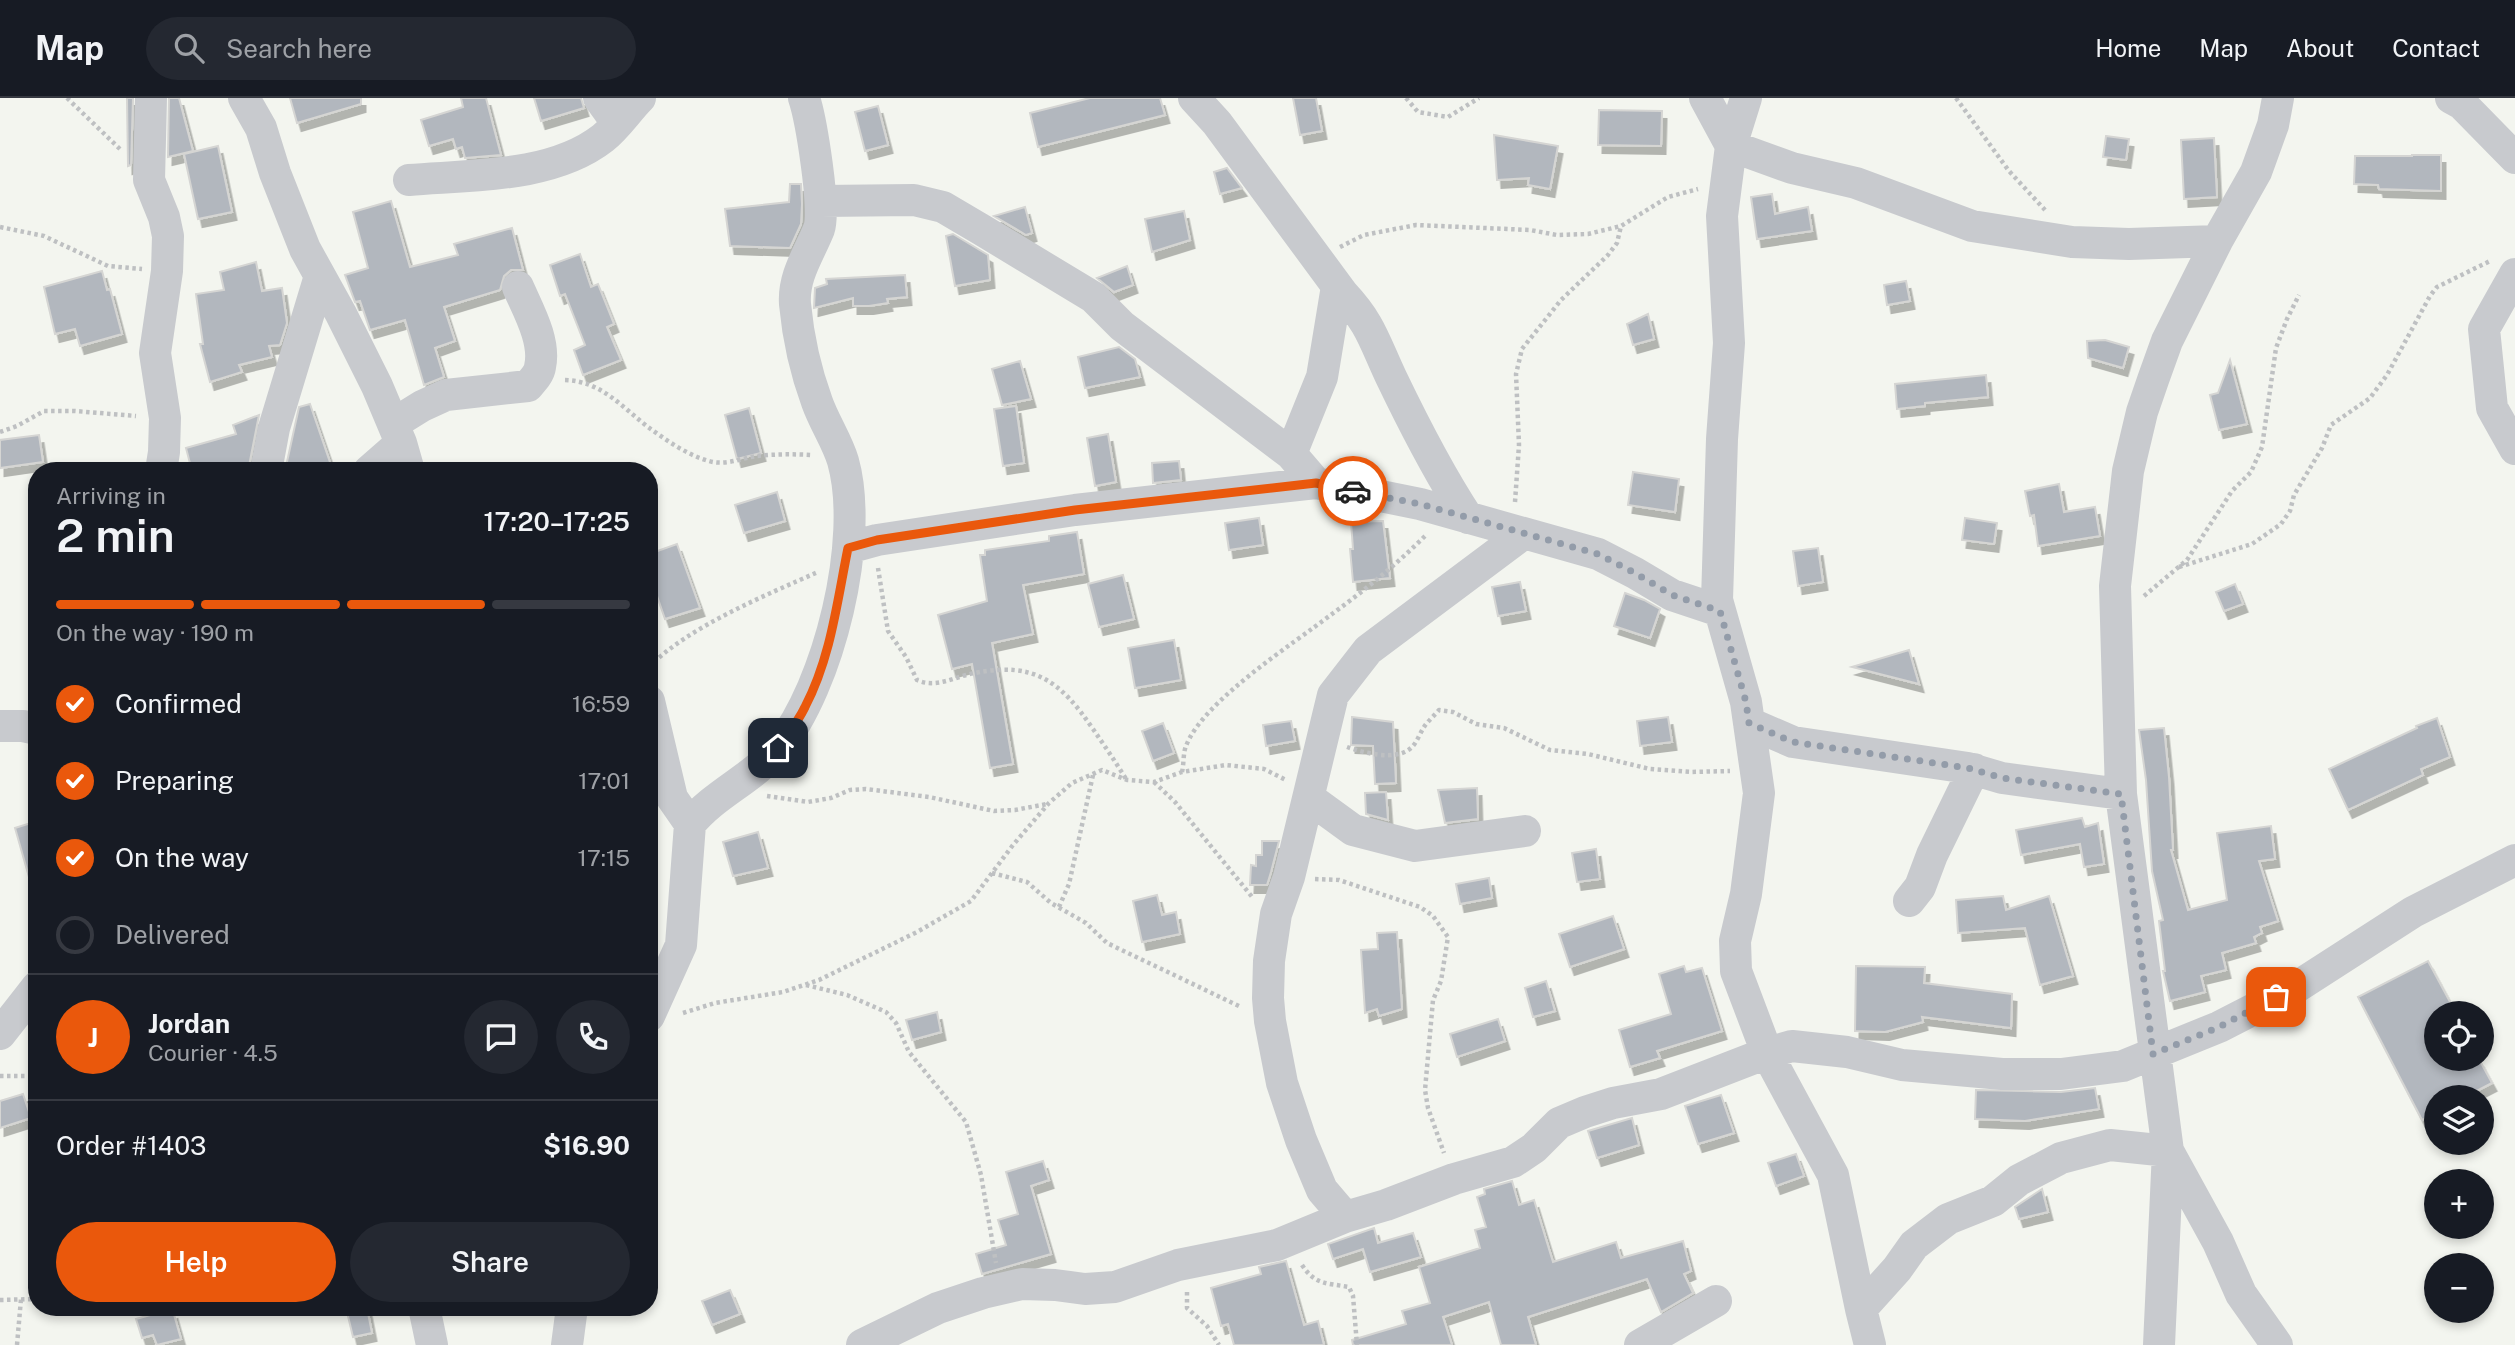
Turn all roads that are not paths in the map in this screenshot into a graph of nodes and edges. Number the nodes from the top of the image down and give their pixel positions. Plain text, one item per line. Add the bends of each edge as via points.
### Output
1 (151, 98) edge
2 (244, 98) edge
3 (640, 98) edge
4 (804, 98) edge
5 (1194, 98) edge
6 (1705, 98) edge
7 (1746, 98) edge
8 (2278, 98) edge
9 (2451, 98) edge
10 (608, 110) edge
11 (2515, 158) edge
12 (1729, 160) junction
13 (409, 180) dead end
14 (821, 201) junction
15 (2217, 241) junction
16 (2506, 265) edge
17 (320, 276) junction
18 (1337, 286) junction
19 (518, 287) dead end
20 (401, 446) edge
21 (2515, 449) edge
22 (1291, 454) junction
23 (162, 462) edge
24 (268, 462) edge
25 (381, 462) edge
26 (1316, 483) junction
27 (1459, 515) junction
28 (1517, 532) junction
29 (857, 549) junction
30 (1720, 611) junction
31 (1749, 723) junction
32 (0, 726) edge
33 (28, 727) edge
34 (658, 739) edge
35 (1973, 769) junction
36 (2121, 794) junction
37 (1309, 795) junction
38 (691, 824) junction
39 (1525, 831) dead end
40 (2515, 860) edge
41 (1909, 901) dead end
42 (28, 998) edge
43 (658, 1008) edge
44 (0, 1034) edge
45 (1767, 1053) junction
46 (2153, 1054) junction
47 (2168, 1151) junction
48 (1345, 1217) junction
49 (1716, 1301) dead end
50 (426, 1316) edge
51 (571, 1316) edge
52 (1861, 1330) edge
53 (432, 1345) edge
54 (567, 1345) edge
55 (862, 1345) edge
56 (1640, 1345) edge
57 (2159, 1345) edge
58 (2277, 1345) edge

1 - 23 street via 149,180 168,236 155,353 165,418
2 - 17 street via 261,128 275,173
3 - 10 street
4 - 14 street
5 - 18 street
6 - 12 street
7 - 12 street
8 - 15 street via 2256,172
9 - 11 street
10 - 13 street via 603,138 569,156 535,167 462,178
12 - 15 street via 1856,183 1972,226 2073,242
12 - 30 street via 1722,216 1729,343 1722,439
14 - 22 street via 914,200 943,207 1093,297 1122,326
14 - 29 street via 820,227 806,254 795,302 816,401 842,460
15 - 36 street via 2167,341 2142,412 2129,471 2115,586
16 - 21 street via 2484,329 2492,408
17 - 20 street
17 - 24 street
18 - 22 street via 1322,377
18 - 27 street via 1362,314 1376,339
19 - 20 street via 542,352 540,370 528,386 446,396 422,406
20 - 25 street
22 - 26 street
26 - 27 street
26 - 29 street via 1075,510
27 - 28 street
28 - 30 street via 1598,554 1672,595
28 - 37 street via 1368,649 1334,695
29 - 38 street via 805,708 778,748 749,778 702,809
30 - 31 street
31 - 35 street via 1793,742
31 - 45 street via 1759,793 1735,941 1736,971
32 - 33 street
34 - 38 street via 672,798
35 - 36 street via 2002,778
35 - 41 street via 1920,887
36 - 46 street
37 - 39 street via 1353,830 1415,846
37 - 48 street via 1276,917 1269,961 1270,1021 1282,1083 1301,1140 1322,1190
38 - 43 street via 681,945
40 - 46 street via 2413,912 2295,988
42 - 44 street
45 - 46 street via 1792,1046 1816,1047 1902,1065 2002,1074 2061,1074 2123,1066
45 - 48 street via 1661,1094 1585,1112 1559,1123 1513,1161
45 - 52 street via 1833,1174
46 - 47 street
47 - 52 street via 2110,1145 2061,1158 2019,1180 1993,1201 1948,1220 1914,1245
47 - 57 street
47 - 58 street via 2241,1294
48 - 55 street via 1277,1245 1166,1269 1115,1287 1022,1284 1000,1289 938,1308
49 - 56 street
50 - 53 street
51 - 54 street

